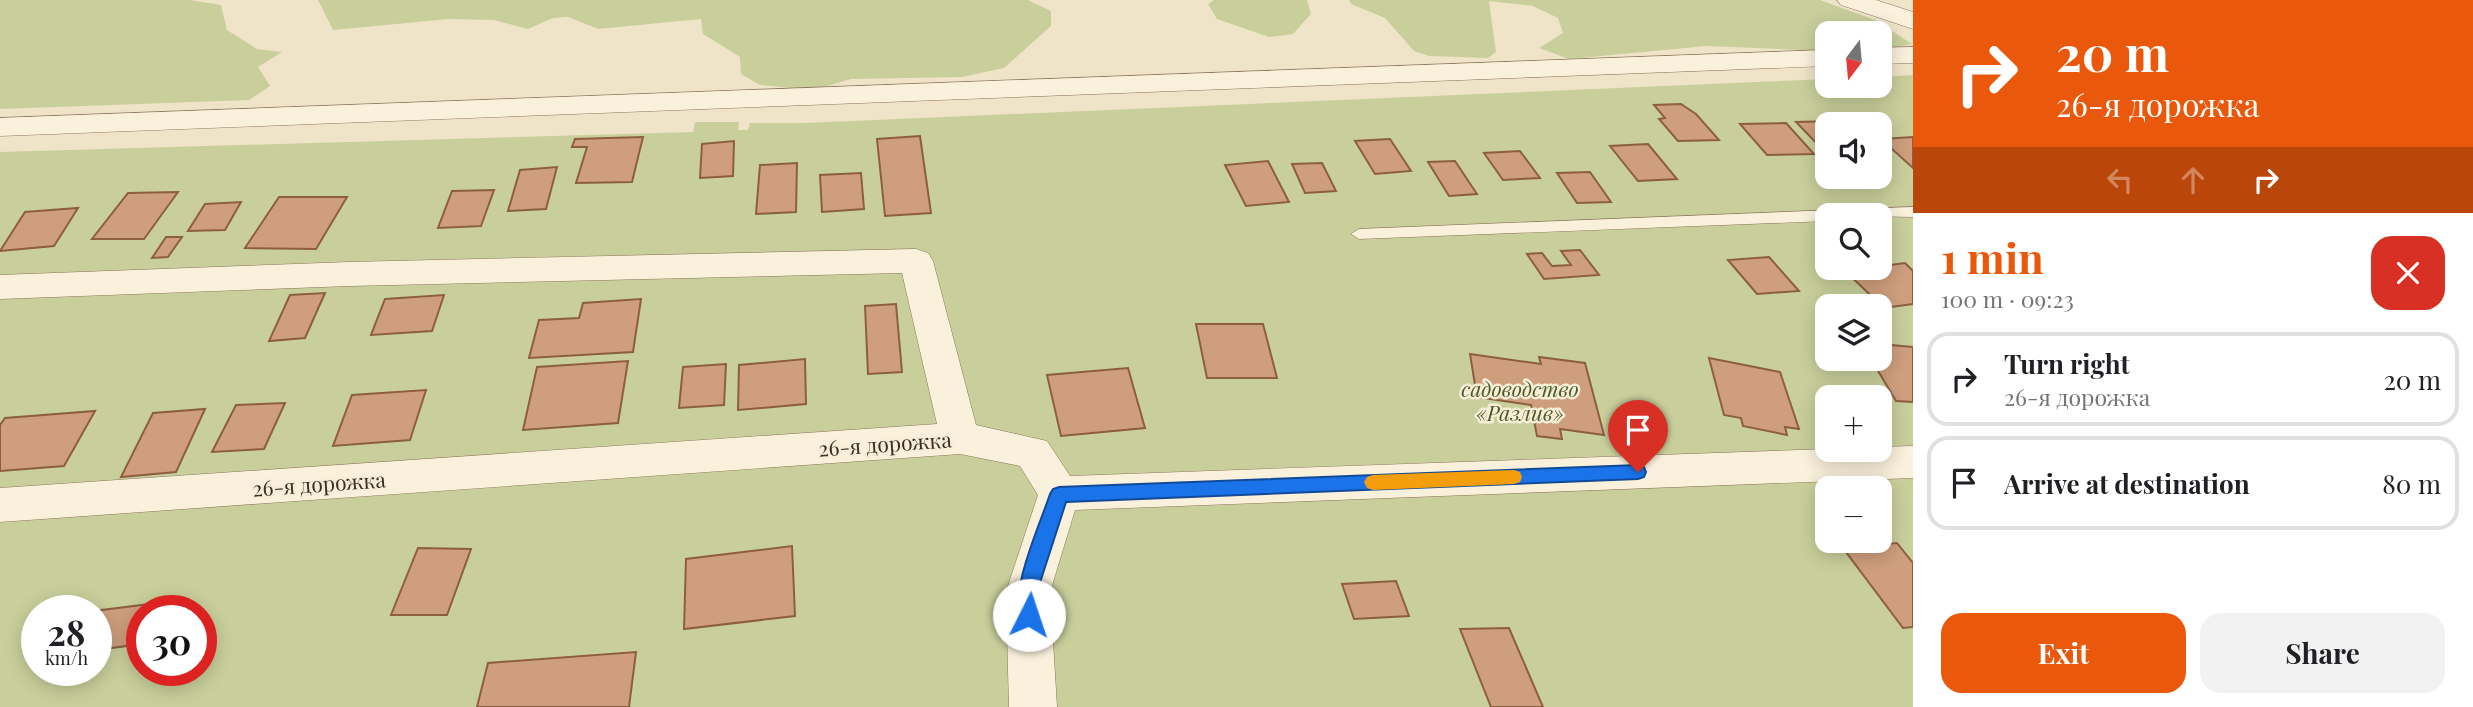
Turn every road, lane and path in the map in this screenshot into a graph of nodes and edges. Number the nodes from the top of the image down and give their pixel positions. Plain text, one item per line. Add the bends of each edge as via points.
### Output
1 (1850, 0) edge
2 (1913, 21) edge
3 (1913, 55) edge
4 (1892, 56) edge
5 (1815, 58) edge
6 (0, 127) edge
7 (1913, 212) edge
8 (1892, 213) edge
9 (1815, 216) edge
10 (1359, 234) dead end
11 (0, 287) edge
12 (960, 438) junction
13 (1913, 462) edge
14 (1059, 494) junction
15 (0, 505) edge
16 (1033, 707) edge

1 - 2 street
3 - 4 street
5 - 6 street
7 - 8 lane
9 - 10 lane
11 - 12 street via 916,261
12 - 14 street, 26-я дорожка via 1033,452
12 - 15 street, 26-я дорожка
13 - 14 street
14 - 16 street via 1028,592

